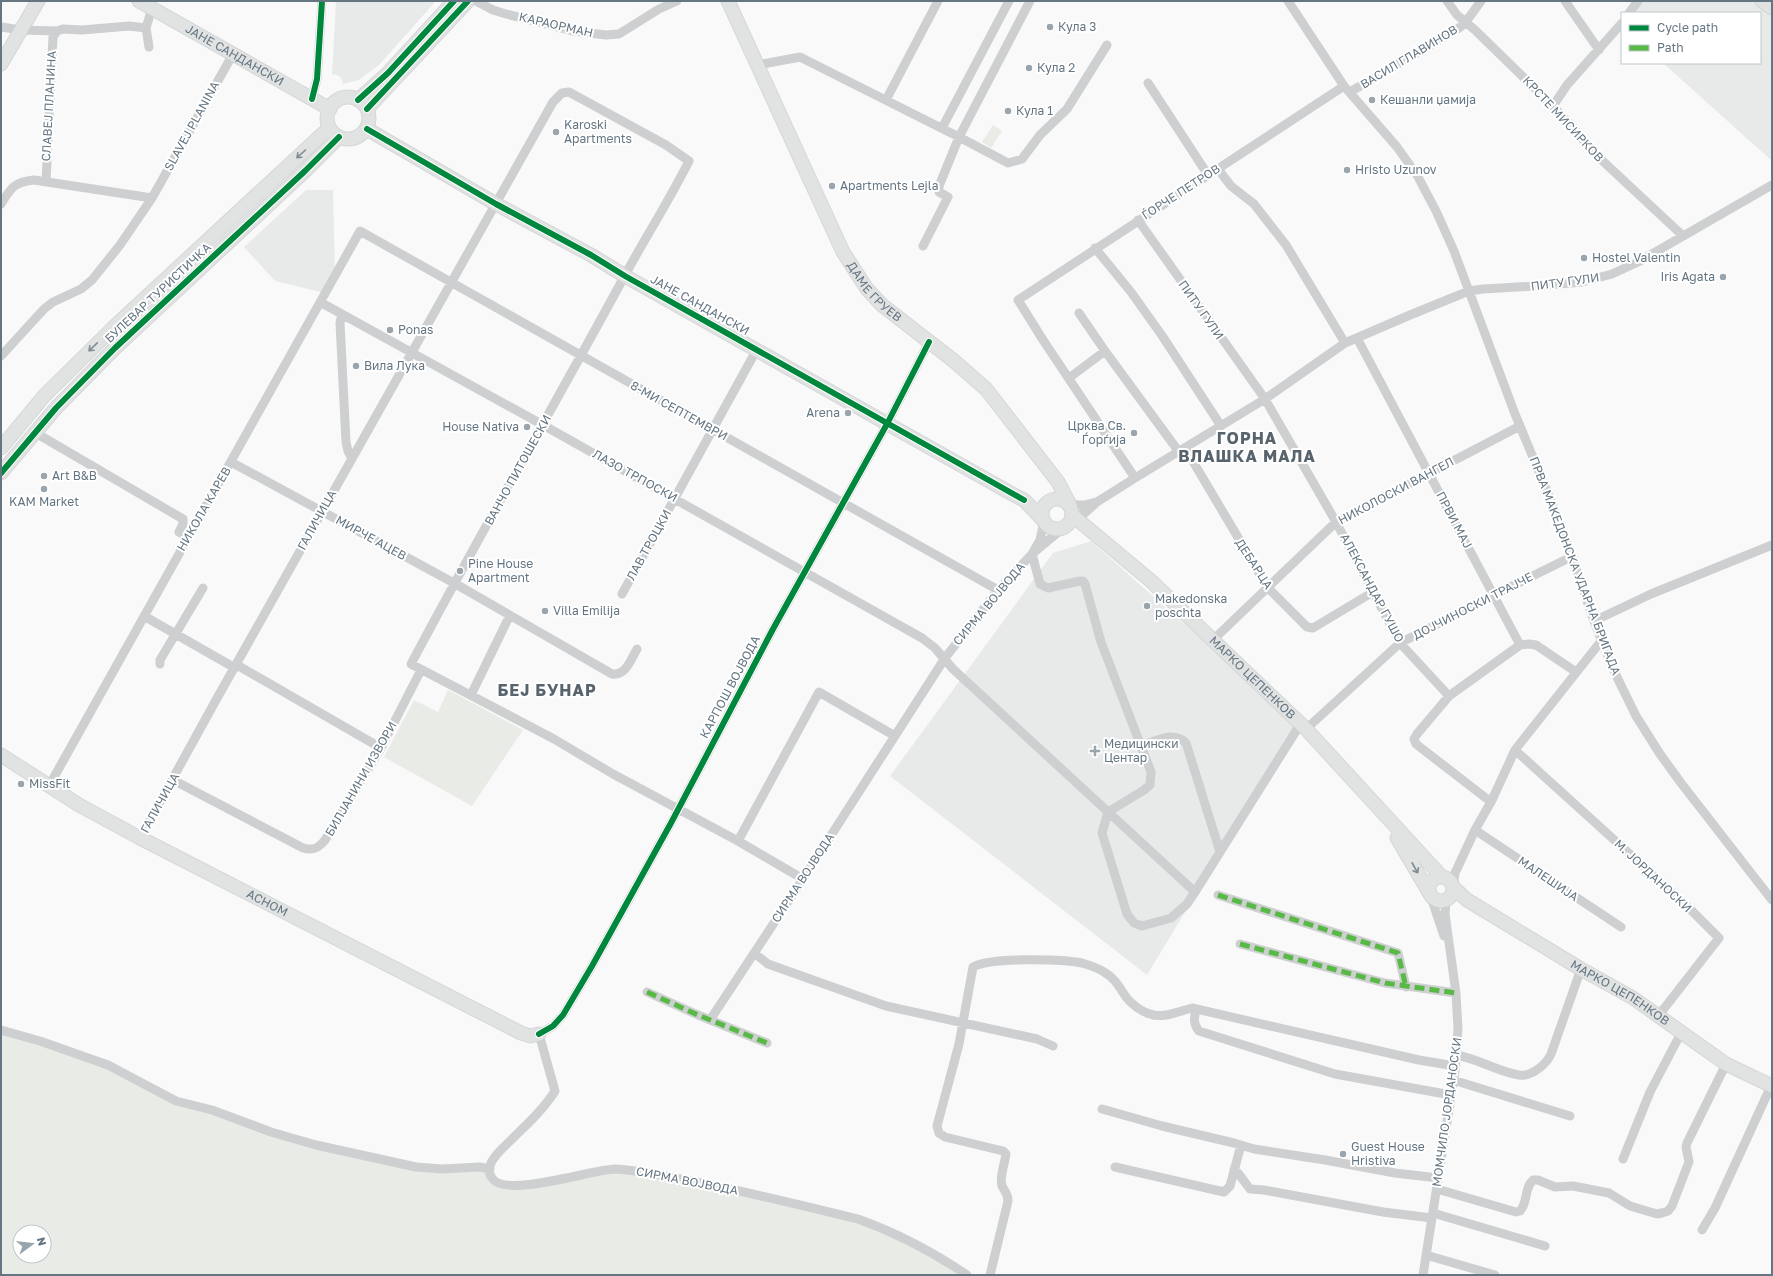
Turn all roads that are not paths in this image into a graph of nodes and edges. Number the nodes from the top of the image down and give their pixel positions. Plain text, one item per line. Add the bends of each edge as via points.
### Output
1 (38, 1) edge
2 (139, 1) edge
3 (322, 1) edge
4 (454, 1) edge
5 (468, 1) edge
6 (476, 1) edge
7 (677, 1) edge
8 (938, 1) edge
9 (1009, 1) edge
10 (1030, 1) edge
11 (1288, 1) edge
12 (1447, 1) edge
13 (1481, 1) edge
14 (1565, 1) edge
15 (1638, 1) edge
16 (1762, 1) edge
17 (732, 2) edge
18 (152, 8) junction
19 (1772, 8) edge
20 (1630, 12) edge
21 (1465, 23) junction
22 (1621, 24) edge
23 (1, 27) edge
24 (146, 28) junction
25 (21, 30) junction
26 (57, 31) junction
27 (1106, 45) dead end
28 (148, 47) dead end
29 (1599, 50) junction
30 (233, 54) junction
31 (1, 64) edge
32 (757, 65) junction
33 (1148, 83) dead end
34 (1347, 89) junction
35 (312, 99) junction
36 (886, 100) junction
37 (363, 105) junction
38 (1553, 106) junction
39 (330, 109) junction
40 (330, 128) junction
41 (942, 128) junction
42 (366, 129) junction
43 (339, 137) junction
44 (959, 137) junction
45 (1218, 168) junction
46 (1208, 175) junction
47 (46, 182) junction
48 (1772, 185) edge
49 (152, 198) junction
50 (1, 204) edge
51 (496, 204) junction
52 (1138, 220) junction
53 (360, 231) joint
54 (1682, 235) junction
55 (923, 246) dead end
56 (1095, 248) junction
57 (625, 276) junction
58 (451, 284) junction
59 (1469, 291) junction
60 (320, 302) junction
61 (1079, 313) dead end
62 (342, 314) junction
63 (1357, 338) junction
64 (929, 342) junction
65 (1346, 343) junction
66 (757, 349) junction
67 (1105, 351) junction
68 (412, 352) junction
69 (1, 356) edge
70 (582, 357) junction
71 (1069, 378) junction
72 (1265, 399) junction
73 (542, 424) junction
74 (887, 424) junction
75 (1221, 426) junction
76 (1520, 426) junction
77 (712, 430) junction
78 (34, 432) junction
79 (1, 448) edge
80 (1182, 450) junction
81 (352, 459) junction
82 (231, 462) junction
83 (1429, 472) junction
84 (1, 473) edge
85 (1050, 474) junction
86 (1136, 478) junction
87 (675, 499) junction
88 (1024, 500) junction
89 (1047, 502) junction
90 (1097, 502) junction
91 (843, 503) junction
92 (1090, 509) junction
93 (1071, 510) junction
94 (322, 511) junction
95 (1044, 521) junction
96 (1336, 522) junction
97 (1063, 528) junction
98 (1093, 533) junction
99 (188, 537) junction
100 (1772, 545) edge
101 (1032, 554) junction
102 (1573, 556) junction
103 (805, 572) junction
104 (454, 583) junction
105 (203, 588) dead end
106 (1268, 588) junction
107 (998, 590) junction
108 (1373, 592) junction
109 (622, 594) dead end
110 (1494, 595) junction
111 (510, 615) junction
112 (144, 616) junction
113 (1594, 621) junction
114 (175, 634) junction
115 (1214, 639) junction
116 (1602, 640) junction
117 (1400, 643) junction
118 (1520, 645) junction
119 (637, 649) dead end
120 (944, 658) junction
121 (160, 664) dead end
122 (236, 666) junction
123 (421, 670) junction
124 (1576, 672) junction
125 (471, 695) junction
126 (1449, 696) junction
127 (1303, 726) junction
128 (895, 736) junction
129 (1141, 746) junction
130 (381, 748) junction
131 (1515, 750) junction
132 (1, 755) edge
133 (174, 780) junction
134 (49, 786) junction
135 (1491, 802) junction
136 (678, 810) junction
137 (1380, 811) junction
138 (1108, 812) junction
139 (1475, 830) junction
140 (140, 838) junction
141 (738, 841) junction
142 (1220, 852) junction
143 (803, 879) junction
144 (1449, 886) junction
145 (1195, 892) junction
146 (1430, 894) junction
147 (1218, 895) dead end
148 (1772, 900) edge
149 (1621, 927) dead end
150 (1240, 944) dead end
151 (1448, 945) junction
152 (754, 953) junction
153 (1581, 969) junction
154 (1406, 987) junction
155 (647, 992) dead end
156 (1456, 993) junction
157 (1196, 1009) junction
158 (1659, 1015) junction
159 (710, 1020) junction
160 (962, 1022) junction
161 (1, 1030) edge
162 (1681, 1033) junction
163 (540, 1034) junction
164 (767, 1042) dead end
165 (1053, 1046) dead end
166 (1456, 1055) junction
167 (1726, 1064) junction
168 (1455, 1066) junction
169 (1453, 1080) junction
170 (1772, 1086) edge
171 (1451, 1095) junction
172 (1102, 1109) dead end
173 (1570, 1116) dead end
174 (1241, 1145) junction
175 (1623, 1159) dead end
176 (1115, 1167) dead end
177 (490, 1169) junction
178 (1234, 1170) junction
179 (1438, 1178) junction
180 (1436, 1189) junction
181 (1433, 1215) junction
182 (1702, 1230) dead end
183 (1545, 1246) dead end
184 (1426, 1255) junction
185 (967, 1275) edge
186 (990, 1275) edge
187 (1423, 1275) edge
188 (1495, 1275) edge

1 - 25 street
2 - 18 street, ЈАНЕ САНДАНСКИ
3 - 35 street via 317,79
4 - 37 street via 388,73
5 - 37 street
6 - 7 street, КАРАОРМАН via 506,14 573,31 606,35 619,34
8 - 36 street
9 - 41 street
10 - 44 street
11 - 34 street, ПРВА МАКЕДОНСКА УДАРНА БРИГАДА
12 - 21 street, КРСТЕ МИСИРКОВ
13 - 21 street, ВАСИЛ ГЛАВИНОВ
14 - 29 street
15 - 20 street
16 - 19 street
17 - 32 street, ДАМЕ ГРУЕВ
18 - 24 street
18 - 30 street, ЈАНЕ САНДАНСКИ
21 - 34 street, ВАСИЛ ГЛАВИНОВ
21 - 38 street, КРСТЕ МИСИРКОВ
22 - 29 street
23 - 25 street
24 - 26 street via 129,26
24 - 28 street
25 - 26 street
25 - 31 street
26 - 47 street, СЛАВЕЈ ПЛАНИНА via 53,37
27 - 44 street via 1067,109 1040,135 1022,159 1008,163
29 - 38 street via 1567,85
30 - 35 street, ЈАНЕ САНДАНСКИ
30 - 49 street, SLAVEJ PLANINA
32 - 36 street via 800,57
32 - 64 street, ДАМЕ ГРУЕВ via 854,272 882,305
33 - 46 street
34 - 45 street, ЃОРЧЕ ПЕТРОВ
34 - 59 street, ПРВА МАКЕДОНСКА УДАРНА БРИГАДА via 1417,175 1436,211
35 - 39 street, ЈАНЕ САНДАНСКИ
36 - 41 street
37 - 39 street via 354,98 345,97 338,100
37 - 42 street via 369,116
38 - 54 street, КРСТЕ МИСИРКОВ via 1592,151
39 - 40 street via 327,122
40 - 43 street
40 -> 79 street, БУЛЕВАР ТУРИСТИЧКА via 109,331 44,396
41 - 44 street
42 - 43 street via 359,137 351,140
42 - 51 street, ЈАНЕ САНДАНСКИ
43 - 78 street, БУЛЕВАР ТУРИСТИЧКА via 115,348
44 - 55 street via 939,186 939,192 948,197
45 - 46 street, ЃОРЧЕ ПЕТРОВ
45 - 65 street via 1231,186 1254,204 1286,245
46 - 52 street, ЃОРЧЕ ПЕТРОВ
47 - 49 street
47 - 50 street via 23,181 15,185
48 - 54 street, ПИТУ ГУЛИ
49 - 69 street via 92,280 81,289 44,309
51 - 57 street, ЈАНЕ САНДАНСКИ
51 - 57 street via 553,102 562,93 569,92 575,95 666,145 689,161 671,198
51 - 58 street, ГАЛИЧИЦА
52 - 56 street, ЃОРЧЕ ПЕТРОВ
52 - 72 street, ПИТУ ГУЛИ
53 - 58 street, 8-МИ СЕПТЕМВРИ
53 - 60 street, НИКОЛА КАРЕВ
54 - 59 street, ПИТУ ГУЛИ via 1638,262 1599,278 1566,284
56 - 71 street, ЃОРЧЕ ПЕТРОВ via 1018,300
56 - 75 street via 1163,337
57 - 66 street, ЈАНЕ САНДАНСКИ
57 - 70 street, ВАНЧО ПИТОШЕСКИ
58 - 68 street, ГАЛИЧИЦА
58 - 70 street, 8-МИ СЕПТЕМВРИ
59 - 63 street, ПИТУ ГУЛИ
59 - 76 street, ПРВА МАКЕДОНСКА УДАРНА БРИГАДА
60 - 62 street, ЛАЗО ТРПОСКИ
60 - 82 street, НИКОЛА КАРЕВ
61 - 67 street
62 - 68 street, ЛАЗО ТРПОСКИ
62 - 81 street via 340,323 346,442
63 - 65 street, ПИТУ ГУЛИ
63 - 83 street, ПРВИ МАЈ
64 - 74 street, КАРПОШ ВОЈВОДА
64 - 85 street, ДАМЕ ГРУЕВ via 986,389
65 - 72 street, ПИТУ ГУЛИ
66 - 74 street, ЈАНЕ САНДАНСКИ
66 - 77 street, ЛАВ ТРОЦКИ
67 - 71 street
67 - 80 street
68 - 73 street, ЛАЗО ТРПОСКИ
68 - 81 street, ГАЛИЧИЦА
70 - 73 street, ВАНЧО ПИТОШЕСКИ
70 - 77 street, 8-МИ СЕПТЕМВРИ
71 - 86 street
72 - 75 street, ПИТУ ГУЛИ
72 - 96 street, АЛЕКСАНДАР ГУШО
73 - 87 street, ЛАЗО ТРПОСКИ
73 - 104 street, ВАНЧО ПИТОШЕСКИ via 499,506
74 - 88 street, ЈАНЕ САНДАНСКИ
74 - 91 street, КАРПОШ ВОЈВОДА
75 - 80 street, ПИТУ ГУЛИ
76 - 83 street, НИКОЛОСКИ ВАНГЕЛ
76 - 102 street, ПРВА МАКЕДОНСКА УДАРНА БРИГАДА
77 - 87 street, ЛАВ ТРОЦКИ
77 - 91 street, 8-МИ СЕПТЕМВРИ
78 - 84 street, БУЛЕВАР ТУРИСТИЧКА
78 - 99 street via 182,518 183,524 179,532
80 - 86 street, ПИТУ ГУЛИ
80 - 106 street, ДЕБАРЦА
81 - 94 street, ГАЛИЧИЦА
82 - 94 street, МИРЧЕ АЦЕВ
82 - 99 street, НИКОЛА КАРЕВ
83 - 96 street, НИКОЛОСКИ ВАНГЕЛ
83 - 110 street, ПРВИ МАЈ
85 - 89 street via 1053,485
85 - 93 street, ДАМЕ ГРУЕВ via 1064,492
86 - 90 street, ПИТУ ГУЛИ
87 - 103 street, ЛАЗО ТРПОСКИ
87 - 109 street, ЛАВ ТРОЦКИ
88 - 89 street, ЈАНЕ САНДАНСКИ
88 - 95 street, ЈАНЕ САНДАНСКИ
89 - 93 street via 1056,498 1061,499
89 - 95 street via 1042,511
90 - 92 street
90 - 93 street
91 - 103 street, КАРПОШ ВОЈВОДА
91 - 107 street, 8-МИ СЕПТЕМВРИ
92 - 93 street via 1080,515
92 - 98 street
93 - 97 street via 1069,523
93 - 98 street, МАРКО ЦЕПЕНКОВ
94 - 104 street, МИРЧЕ АЦЕВ
94 - 122 street, ГАЛИЧИЦА
95 - 97 street via 1050,527
95 - 101 street via 1040,540
96 - 106 street, НИКОЛОСКИ ВАНГЕЛ
96 - 108 street, АЛЕКСАНДАР ГУШО
97 - 98 street
97 - 101 street
98 - 115 street, МАРКО ЦЕПЕНКОВ via 1121,554
99 - 112 street, НИКОЛА КАРЕВ
100 - 113 street via 1651,594
101 - 107 street, СИРМА ВОЈВОДА
101 - 129 street via 1040,584 1044,588 1080,581 1085,584 1101,642
102 - 110 street, ДОЈЧИНОСКИ ТРАЈЧЕ
102 - 113 street, ПРВА МАКЕДОНСКА УДАРНА БРИГАДА
103 - 120 street, ЛАЗО ТРПОСКИ via 922,638
103 - 136 street, КАРПОШ ВОЈВОДА
104 - 111 street, МИРЧЕ АЦЕВ
104 - 123 street, ВАНЧО ПИТОШЕСКИ via 411,664
105 - 114 street
106 - 108 street, ДЕБАРЦА via 1298,620 1313,628
106 - 115 street, НИКОЛОСКИ ВАНГЕЛ
107 - 120 street, СИРМА ВОЈВОДА
108 - 117 street, АЛЕКСАНДАР ГУШО
110 - 117 street, ДОЈЧИНОСКИ ТРАЈЧЕ
110 - 118 street, ПРВИ МАЈ
111 - 119 street, МИРЧЕ АЦЕВ via 612,674 622,672
111 - 125 street
112 - 114 street
112 - 134 street, НИКОЛА КАРЕВ
113 - 116 street, ПРВА МАКЕДОНСКА УДАРНА БРИГАДА
114 - 121 street
114 - 122 street
115 - 127 street, МАРКО ЦЕПЕНКОВ
116 - 124 street
116 - 148 street, ПРВА МАКЕДОНСКА УДАРНА БРИГАДА via 1636,716 1660,754
117 - 126 street, АЛЕКСАНДАР ГУШО
117 - 127 street, ДОЈЧИНОСКИ ТРАЈЧЕ
118 - 124 street via 1536,645
118 - 126 street
120 - 128 street, СИРМА ВОЈВОДА
120 - 138 street, ЛАЗО ТРПОСКИ
122 - 130 street
122 - 133 street, ГАЛИЧИЦА
123 - 125 street
123 - 130 street, БИЛЈАНИНИ ИЗВОРИ
124 - 131 street
125 - 136 street
126 - 135 street via 1414,738 1416,744
127 - 137 street, МАРКО ЦЕПЕНКОВ
127 - 142 street, ДОЈЧИНОСКИ ТРАЈЧЕ
128 - 141 street via 818,692
128 - 143 street, СИРМА ВОЈВОДА
129 - 138 street via 1151,772 1150,784
129 - 142 street via 1174,736 1180,737 1186,743
130 - 133 street, БИЛЈАНИНИ ИЗВОРИ via 325,840 318,848 312,850 303,848
131 - 135 street
131 - 158 street, М. ЈОРДАНОСКИ via 1719,938
132 - 134 street, АСНОМ
133 - 140 street, ГАЛИЧИЦА
134 - 140 street, АСНОМ
135 - 139 street
136 - 141 street
136 - 163 street, КАРПОШ ВОЈВОДА via 567,1009 553,1026
137 - 144 street
137 -> 146 street
138 - 145 street, ЛАЗО ТРПОСКИ
138 - 145 street, ДОЈЧИНОСКИ ТРАЈЧЕ via 1102,833 1121,900 1134,922 1142,926 1171,918 1187,904
139 - 144 street
139 - 149 street, МАЛЕШИЈА
140 - 163 street, АСНОМ via 520,1033 530,1036
141 - 143 street
142 - 145 street, ДОЈЧИНОСКИ ТРАЈЧЕ
143 - 152 street, СИРМА ВОЈВОДА
144 - 146 street via 1443,901 1435,900
144 - 146 street via 1438,877 1431,882
144 - 151 street via 1445,914
144 - 153 street, МАРКО ЦЕПЕНКОВ via 1467,900
146 - 151 street
147 - 154 street via 1398,953
150 - 154 street
151 - 156 street, МОМЧИЛО ЈОРДАНОСКИ
152 - 159 street, СИРМА ВОЈВОДА
152 - 160 street via 768,964 886,1006
153 - 158 street, МАРКО ЦЕПЕНКОВ
153 - 166 street via 1551,1054 1537,1069 1519,1075
154 - 156 street
155 - 159 street
156 - 166 street, МОМЧИЛО ЈОРДАНОСКИ
157 - 160 street via 1157,1016 1149,1014 1130,1003 1118,983 1104,972 1082,963 992,961 974,967
157 - 168 street
157 - 171 street via 1194,1020 1198,1031 1335,1074
158 - 162 street, МАРКО ЦЕПЕНКОВ
159 - 164 street
160 - 165 street via 1038,1039
160 - 186 street via 937,1126 939,1133 945,1137 1003,1151 1006,1154 1002,1186 1008,1201
161 - 177 street via 108,1065 176,1101 217,1111 271,1132 316,1145 416,1167 442,1170 479,1167
162 - 167 street, МАРКО ЦЕПЕНКОВ
162 - 175 street via 1650,1092
163 - 177 street via 555,1091 541,1110 499,1152
166 - 168 street, МОМЧИЛО ЈОРДАНОСКИ
167 - 170 street, МАРКО ЦЕПЕНКОВ
167 - 180 street via 1687,1143 1689,1162 1675,1201 1668,1211 1662,1214 1630,1206 1609,1193 1573,1186 1556,1187 1538,1180 1533,1180 1529,1184 1522,1210 1516,1212
168 - 169 street, МОМЧИЛО ЈОРДАНОСКИ
169 - 171 street, МОМЧИЛО ЈОРДАНОСКИ
169 - 173 street
170 - 182 street via 1715,1208
171 - 179 street, МОМЧИЛО ЈОРДАНОСКИ
172 - 174 street
174 - 178 street
174 - 179 street via 1359,1167
176 - 178 street via 1224,1192 1230,1186
177 - 185 street, СИРМА ВОЈВОДА via 491,1177 503,1184 537,1184 614,1169 641,1170 714,1185 881,1227 920,1246
178 - 181 street via 1250,1189 1383,1212
179 - 180 street, МОМЧИЛО ЈОРДАНОСКИ
180 - 181 street, МОМЧИЛО ЈОРДАНОСКИ
181 - 183 street
181 - 184 street, МОМЧИЛО ЈОРДАНОСКИ
184 - 187 street, МОМЧИЛО ЈОРДАНОСКИ
184 - 188 street

